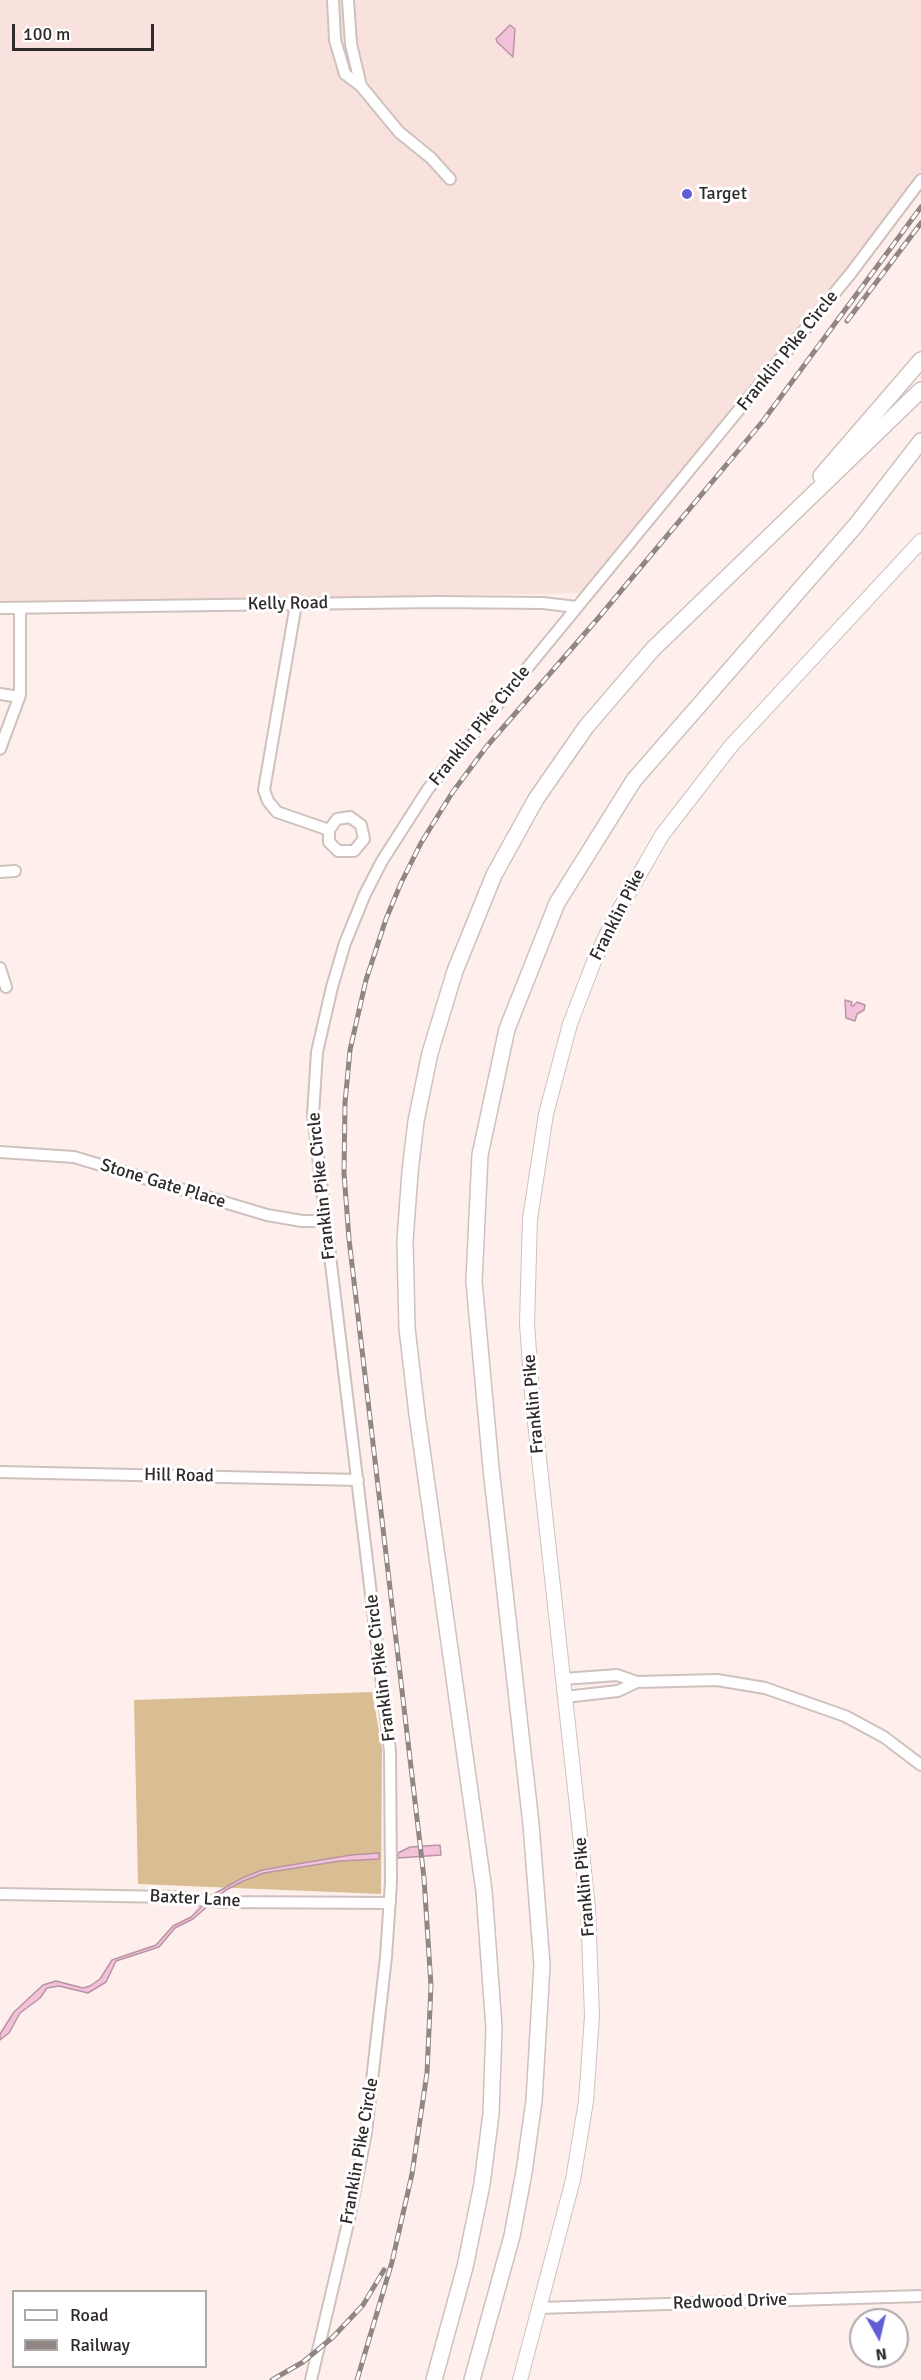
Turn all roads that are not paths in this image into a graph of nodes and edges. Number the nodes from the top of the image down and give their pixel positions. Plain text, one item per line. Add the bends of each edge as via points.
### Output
1 (333, 0) edge
2 (348, 0) edge
3 (361, 86) junction
4 (450, 179) dead end
5 (921, 180) edge
6 (921, 360) edge
7 (921, 390) edge
8 (921, 441) edge
9 (776, 528) junction
10 (921, 541) edge
11 (296, 604) junction
12 (576, 607) junction
13 (0, 608) edge
14 (20, 608) junction
15 (0, 693) edge
16 (19, 697) junction
17 (0, 749) edge
18 (329, 830) dead end
19 (15, 871) dead end
20 (0, 872) edge
21 (0, 968) edge
22 (6, 987) dead end
23 (0, 1152) edge
24 (325, 1221) junction
25 (0, 1472) edge
26 (358, 1479) junction
27 (563, 1679) junction
28 (637, 1682) junction
29 (565, 1697) junction
30 (921, 1765) edge
31 (0, 1894) edge
32 (390, 1903) junction
33 (921, 2296) edge
34 (539, 2308) junction
35 (311, 2380) edge
36 (434, 2380) edge
37 (472, 2380) edge
38 (520, 2380) edge

1 - 3 street via 335,40 341,63 345,74
2 - 3 street via 351,44
3 - 4 street via 399,132
5 - 12 street, Franklin Pike Circle via 836,292
6 - 9 highway
7 - 9 highway
8 - 37 highway via 856,525 634,780 557,903 507,1029 480,1155 474,1281 531,1824 542,1965 534,2102 524,2172 512,2236
9 - 36 highway via 631,674 586,727 536,799 494,875 467,938 434,1036 418,1112 406,1218 408,1336 484,1891 494,2028 492,2098 482,2184 467,2259
10 - 27 main road, Franklin Pike via 758,715 675,816 615,917 564,1042 536,1166 526,1279 532,1394
11 - 12 street, Kelly Road via 543,603
11 - 14 street, Kelly Road
11 - 18 street via 264,790 277,812
12 - 24 street, Franklin Pike Circle via 428,789 382,861 359,907 332,987 314,1082 313,1115
13 - 14 street, Kelly Road
14 - 16 street
15 - 16 street
16 - 17 street
19 - 20 street
21 - 22 street
23 - 24 street, Stone Gate Place via 74,1157 267,1215
24 - 26 street, Franklin Pike Circle
25 - 26 street, Hill Road
26 - 32 street, Franklin Pike Circle via 390,1751
27 - 28 street via 617,1676
27 - 29 main road, Franklin Pike
28 - 29 street via 618,1691
28 - 30 street via 717,1680 765,1688 852,1719
29 - 34 main road, Franklin Pike via 590,1935 591,2040 574,2172
31 - 32 street, Baxter Lane via 173,1897 214,1902
32 - 35 street, Franklin Pike Circle via 366,2133 350,2219
33 - 34 street, Redwood Drive
34 - 38 main road, Franklin Pike

